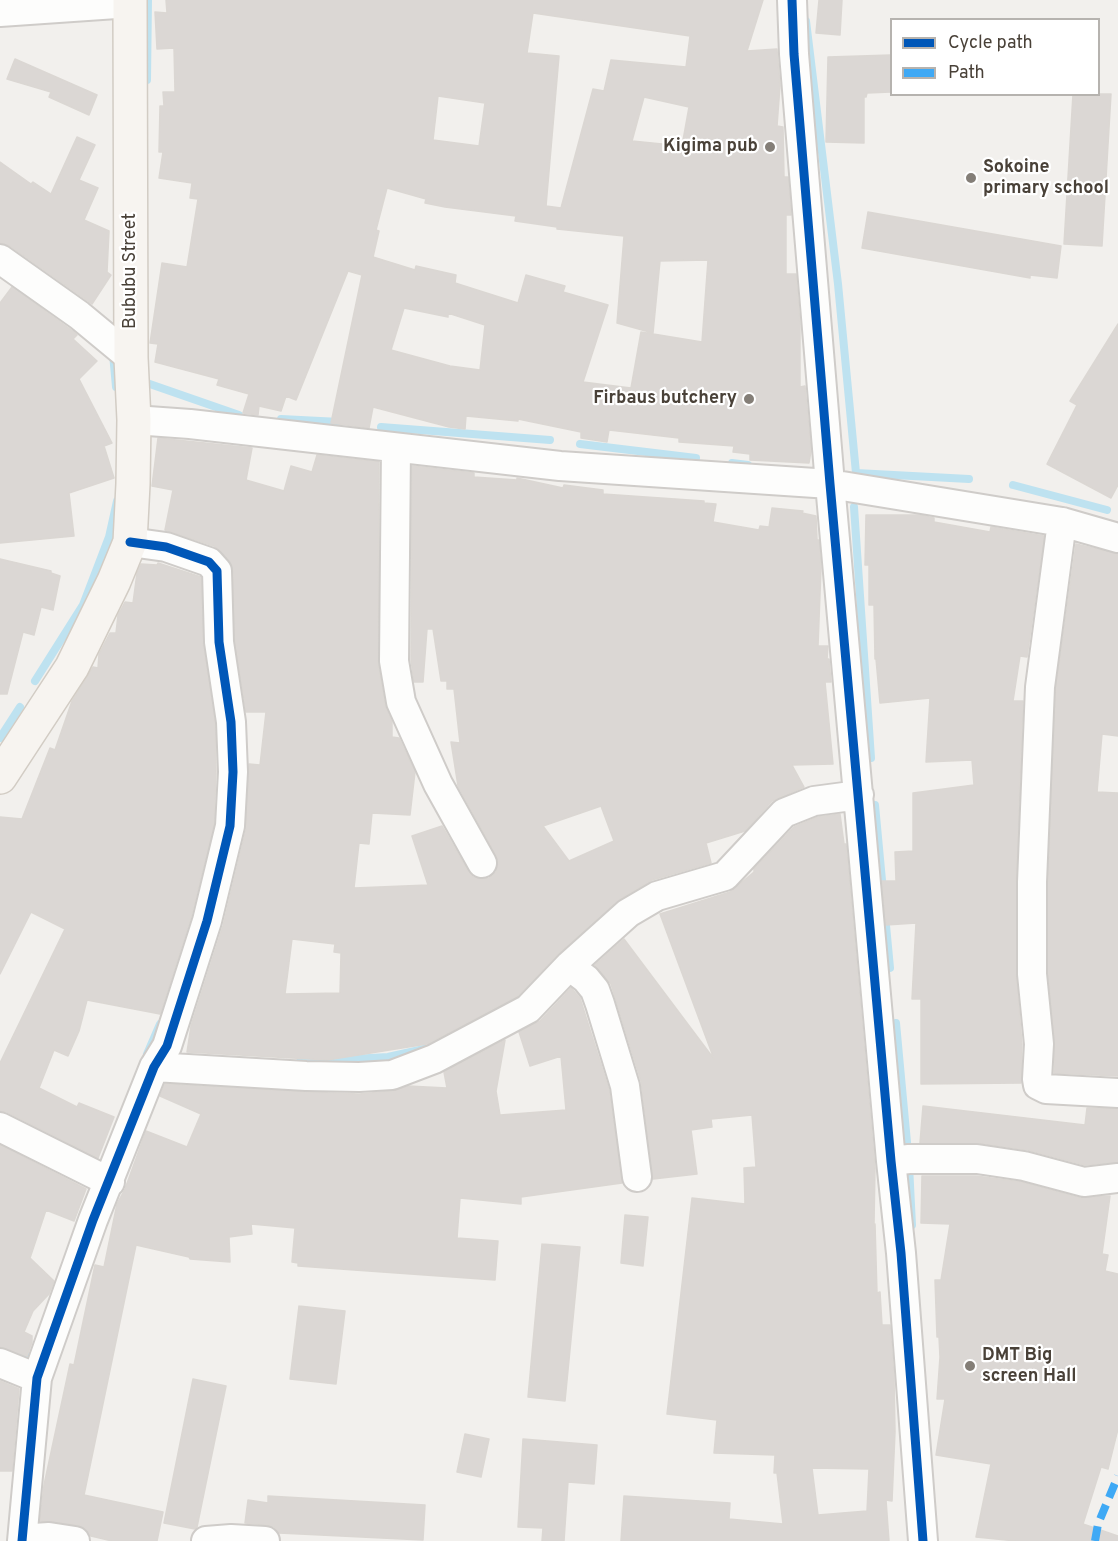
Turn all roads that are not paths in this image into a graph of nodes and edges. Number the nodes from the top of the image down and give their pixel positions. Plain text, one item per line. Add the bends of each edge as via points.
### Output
1 (792, 0) edge
2 (130, 1) edge
3 (0, 12) edge
4 (0, 259) edge
5 (131, 358) junction
6 (134, 420) junction
7 (396, 448) junction
8 (830, 484) junction
9 (1062, 522) junction
10 (1118, 538) edge
11 (130, 542) junction
12 (0, 777) edge
13 (859, 795) junction
14 (482, 862) dead end
15 (569, 966) junction
16 (154, 1067) junction
17 (1118, 1093) edge
18 (0, 1126) edge
19 (891, 1161) junction
20 (637, 1177) dead end
21 (1118, 1178) edge
22 (110, 1182) junction
23 (0, 1363) edge
24 (37, 1378) junction
25 (22, 1541) edge
26 (29, 1541) edge
27 (75, 1541) edge
28 (206, 1541) edge
29 (265, 1541) edge
30 (923, 1541) edge

1 - 8 street
2 - 3 street
2 - 5 street, Bububu Street
4 - 5 street
5 - 6 street, Bububu Street
6 - 7 street
6 - 11 street, Bububu Street
7 - 8 street via 560,466
7 - 14 street via 394,662 401,702 438,784
8 - 9 street
8 - 13 street
9 - 10 street
9 - 17 street via 1040,698 1032,882 1032,974 1039,1044 1036,1079 1046,1089
11 - 12 street, Bububu Street via 72,667
11 - 16 street via 166,547 209,562 217,571 219,642 231,722 230,826 207,921 167,1046
13 - 15 street via 814,801 784,813 724,876 657,897 628,913
13 - 19 street
15 - 16 street via 528,1009 434,1059 392,1074 306,1076
15 - 20 street via 595,990 600,1004 625,1086
16 - 22 street
18 - 22 street
19 - 21 street via 977,1159 1024,1166 1084,1182
19 - 30 street
22 - 24 street
23 - 24 street
24 - 25 street
26 - 27 street via 49,1537
28 - 29 street

